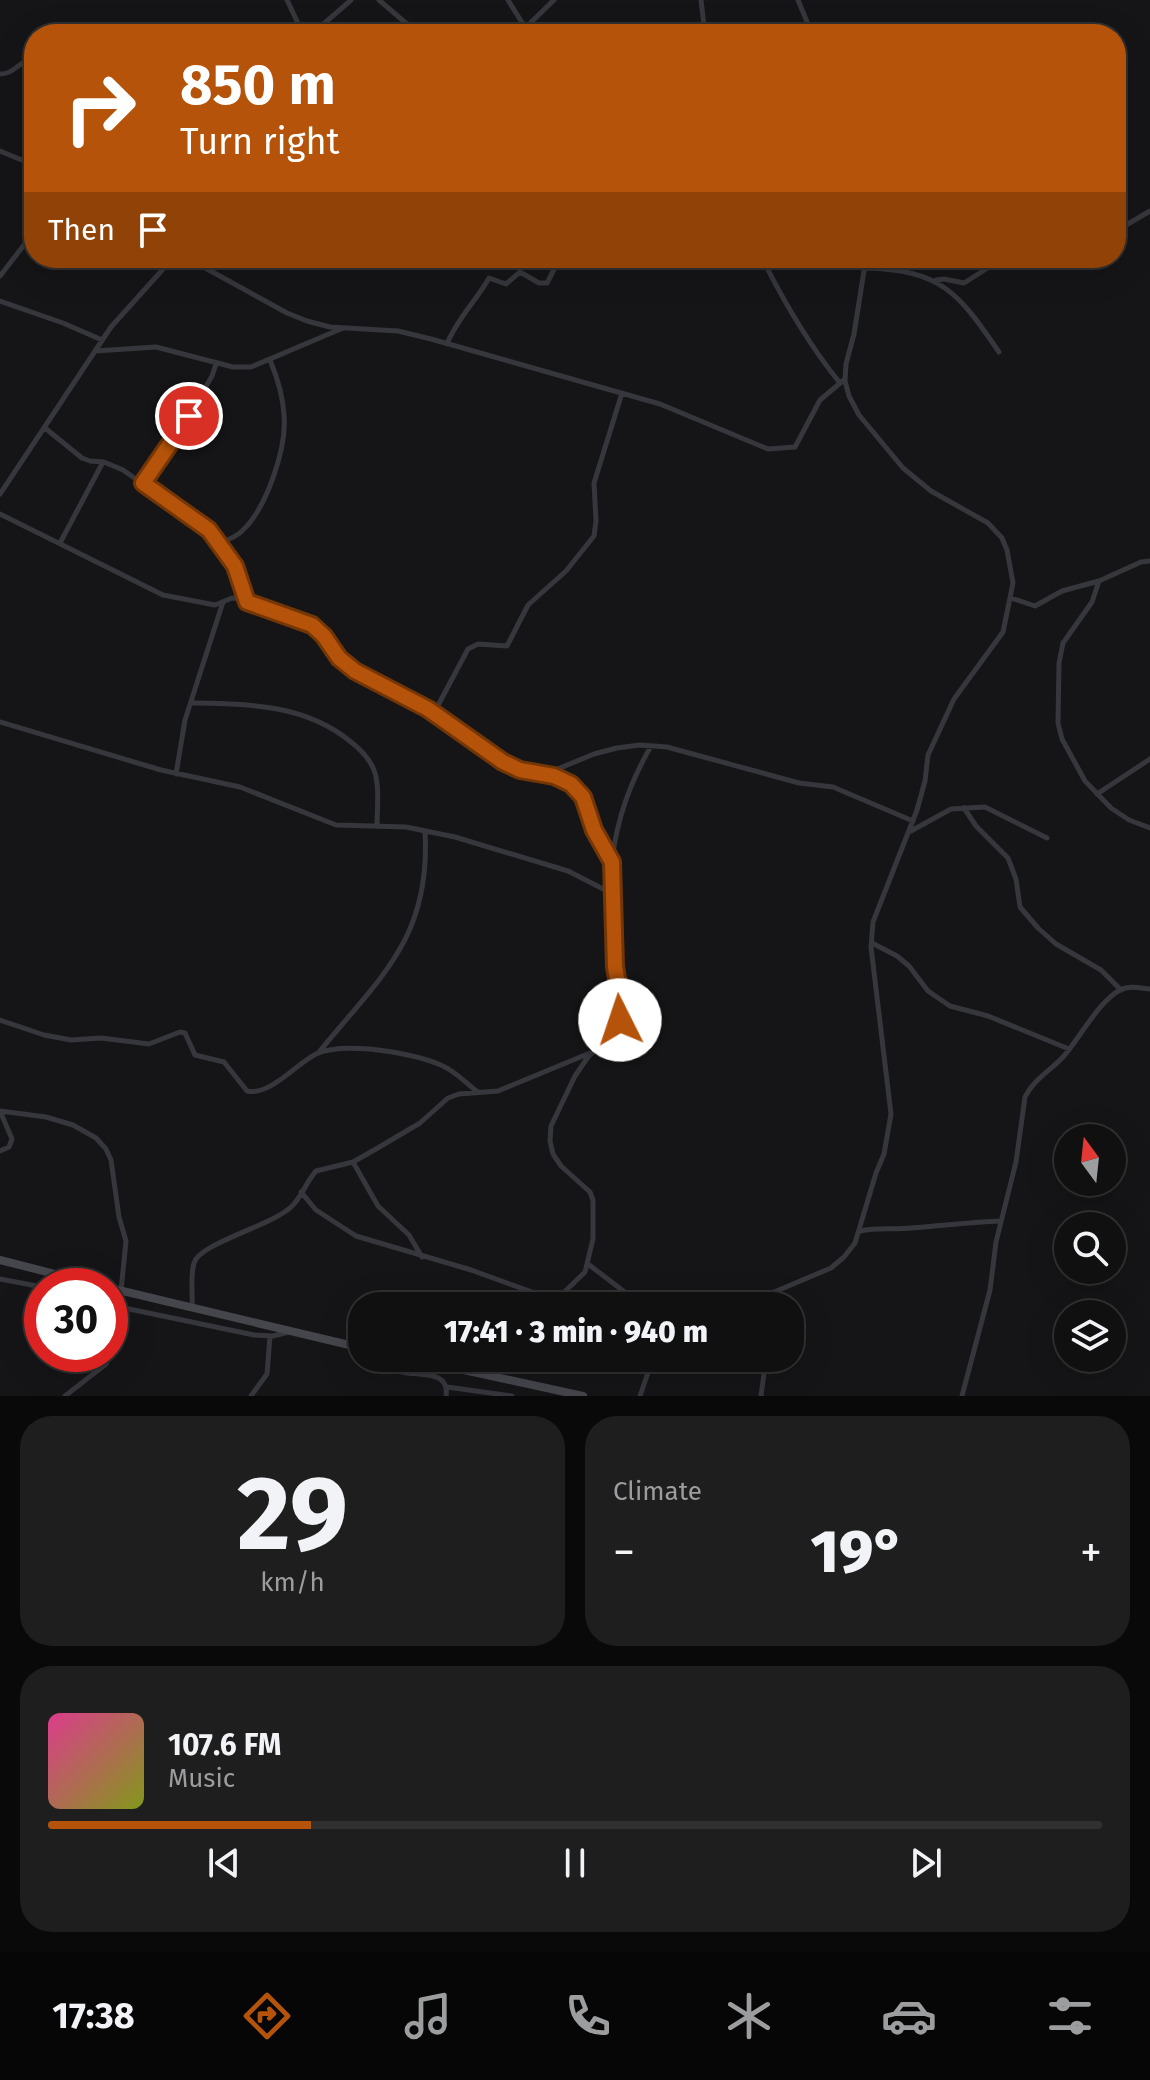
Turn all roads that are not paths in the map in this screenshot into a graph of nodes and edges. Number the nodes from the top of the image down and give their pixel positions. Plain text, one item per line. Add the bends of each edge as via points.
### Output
1 (287, 0) edge
2 (351, 0) edge
3 (379, 0) edge
4 (508, 0) edge
5 (554, 0) edge
6 (701, 0) edge
7 (798, 0) edge
8 (298, 24) edge
9 (323, 24) edge
10 (407, 24) edge
11 (523, 24) edge
12 (531, 24) edge
13 (704, 24) edge
14 (808, 24) edge
15 (24, 62) edge
16 (0, 74) edge
17 (0, 151) edge
18 (24, 161) edge
19 (1150, 211) edge
20 (1126, 225) edge
21 (24, 245) edge
22 (163, 268) edge
23 (205, 268) edge
24 (556, 268) edge
25 (767, 268) edge
26 (865, 268) joint
27 (988, 268) edge
28 (0, 276) edge
29 (935, 280) junction
30 (0, 301) edge
31 (344, 328) junction
32 (102, 340) junction
33 (447, 344) junction
34 (94, 351) junction
35 (999, 352) dead end
36 (270, 360) junction
37 (216, 364) junction
38 (843, 381) junction
39 (622, 393) junction
40 (45, 428) junction
41 (104, 462) junction
42 (143, 483) junction
43 (0, 494) edge
44 (0, 514) edge
45 (60, 543) junction
46 (220, 543) junction
47 (1150, 562) edge
48 (1099, 581) junction
49 (1011, 598) junction
50 (223, 602) junction
51 (247, 602) junction
52 (192, 703) junction
53 (434, 713) junction
54 (0, 722) edge
55 (651, 746) junction
56 (1150, 759) edge
57 (176, 774) junction
58 (543, 776) junction
59 (1097, 794) junction
60 (964, 808) junction
61 (913, 821) junction
62 (377, 826) junction
63 (1150, 828) edge
64 (425, 832) junction
65 (910, 832) junction
66 (1047, 838) dead end
67 (612, 862) junction
68 (612, 893) junction
69 (872, 943) junction
70 (1150, 989) edge
71 (1121, 990) junction
72 (0, 1020) edge
73 (1069, 1049) junction
74 (593, 1052) junction
75 (318, 1053) junction
76 (478, 1092) junction
77 (0, 1111) edge
78 (0, 1151) edge
79 (353, 1162) junction
80 (301, 1192) junction
81 (1001, 1221) junction
82 (859, 1231) junction
83 (422, 1257) junction
84 (0, 1260) edge
85 (588, 1264) junction
86 (31, 1268) edge
87 (123, 1268) edge
88 (0, 1279) edge
89 (24, 1284) edge
90 (529, 1292) edge
91 (566, 1292) edge
92 (625, 1292) edge
93 (778, 1292) edge
94 (128, 1293) edge
95 (192, 1307) junction
96 (128, 1310) edge
97 (293, 1330) junction
98 (270, 1336) junction
99 (348, 1345) edge
100 (96, 1372) edge
101 (401, 1372) edge
102 (470, 1372) edge
103 (489, 1372) edge
104 (648, 1372) edge
105 (764, 1372) edge
106 (487, 1376) junction
107 (447, 1387) junction
108 (65, 1396) edge
109 (251, 1396) edge
110 (446, 1396) edge
111 (512, 1396) edge
112 (583, 1396) edge
113 (640, 1396) edge
114 (761, 1396) edge
115 (962, 1396) edge

1 - 8 street
2 - 9 street
3 - 10 street
4 - 11 street
5 - 12 street
6 - 13 street
7 - 14 street
15 - 16 street
17 - 18 street
19 - 20 street
21 - 28 street
22 - 32 street
23 - 31 street via 287,313
24 - 33 street via 543,284 520,272 506,284 489,278
25 - 38 street via 780,295
26 - 29 street
26 - 38 street
27 - 29 street via 964,283
29 - 35 street via 969,309
30 - 32 street
31 - 33 street via 398,331
31 - 36 street
32 - 34 street
33 - 39 street
34 - 37 street via 156,347
34 - 40 street
36 - 37 street via 251,367
36 - 46 street via 284,415 280,451 249,523
37 - 42 street via 182,428
38 - 39 street via 820,400 795,447 779,450
38 - 49 street via 859,415 903,468 931,491 988,523 1002,538 1011,568
39 - 53 street via 594,483 596,521 589,545 528,605 507,646 478,644 468,649
40 - 41 street via 82,458
40 - 43 street
41 - 42 street
41 - 45 street
42 - 46 street
44 - 45 street
45 - 50 street via 163,595
46 - 51 street via 235,566
47 - 48 street
48 - 49 street via 1062,591 1035,606
48 - 59 street via 1092,602 1063,643 1058,723 1085,781
49 - 61 street via 1003,632 954,699 928,755
50 - 51 street
50 - 52 street
51 - 53 street via 304,620 355,671
52 - 57 street
52 - 62 street via 290,710 335,729 374,770
53 - 58 street via 503,762
54 - 57 street
55 - 58 street via 594,754
55 - 61 street via 833,787
55 - 67 street via 622,806
56 - 59 street
57 - 62 street via 240,787 336,825
58 - 67 street via 571,784 583,797
59 - 63 street via 1129,820
60 - 65 street via 951,809
60 - 66 street via 994,810
60 - 71 street via 1008,858 1020,907 1038,928 1101,970
61 - 65 street
62 - 64 street
64 - 68 street via 535,860
64 - 75 street via 427,863 411,931 377,983
65 - 69 street via 873,922
67 - 68 street
68 - 74 street via 621,1008 615,1033
69 - 73 street via 897,956 928,991 950,1006
69 - 82 street via 891,1114
70 - 71 street
71 - 73 street
72 - 75 street via 71,1040 149,1044 185,1033 195,1055 224,1062 251,1093
73 - 81 street via 1025,1097
74 - 76 street via 498,1091
74 - 85 street via 561,1103 550,1141 561,1166 593,1200
75 - 76 street via 381,1049 444,1067
76 - 79 street via 448,1098 420,1123
77 - 78 street via 12,1139
77 - 87 street via 73,1125 106,1149 126,1241
79 - 80 street via 316,1171
79 - 83 street via 378,1206 409,1235
80 - 83 street via 316,1210 356,1236
80 - 95 street via 274,1218 196,1257
81 - 82 street
81 - 115 street via 990,1290
82 - 93 street via 855,1243 831,1268
83 - 90 street
84 - 86 main road
85 - 91 street
85 - 92 street
88 - 89 street
94 - 95 main road
95 - 97 main road
96 - 98 street
97 - 98 street
97 - 99 main road
98 - 109 street via 267,1374
100 - 108 street
101 - 107 street via 432,1376
102 - 106 main road
103 - 106 street
104 - 113 street
105 - 114 street
106 - 112 main road
107 - 110 street
107 - 111 street

